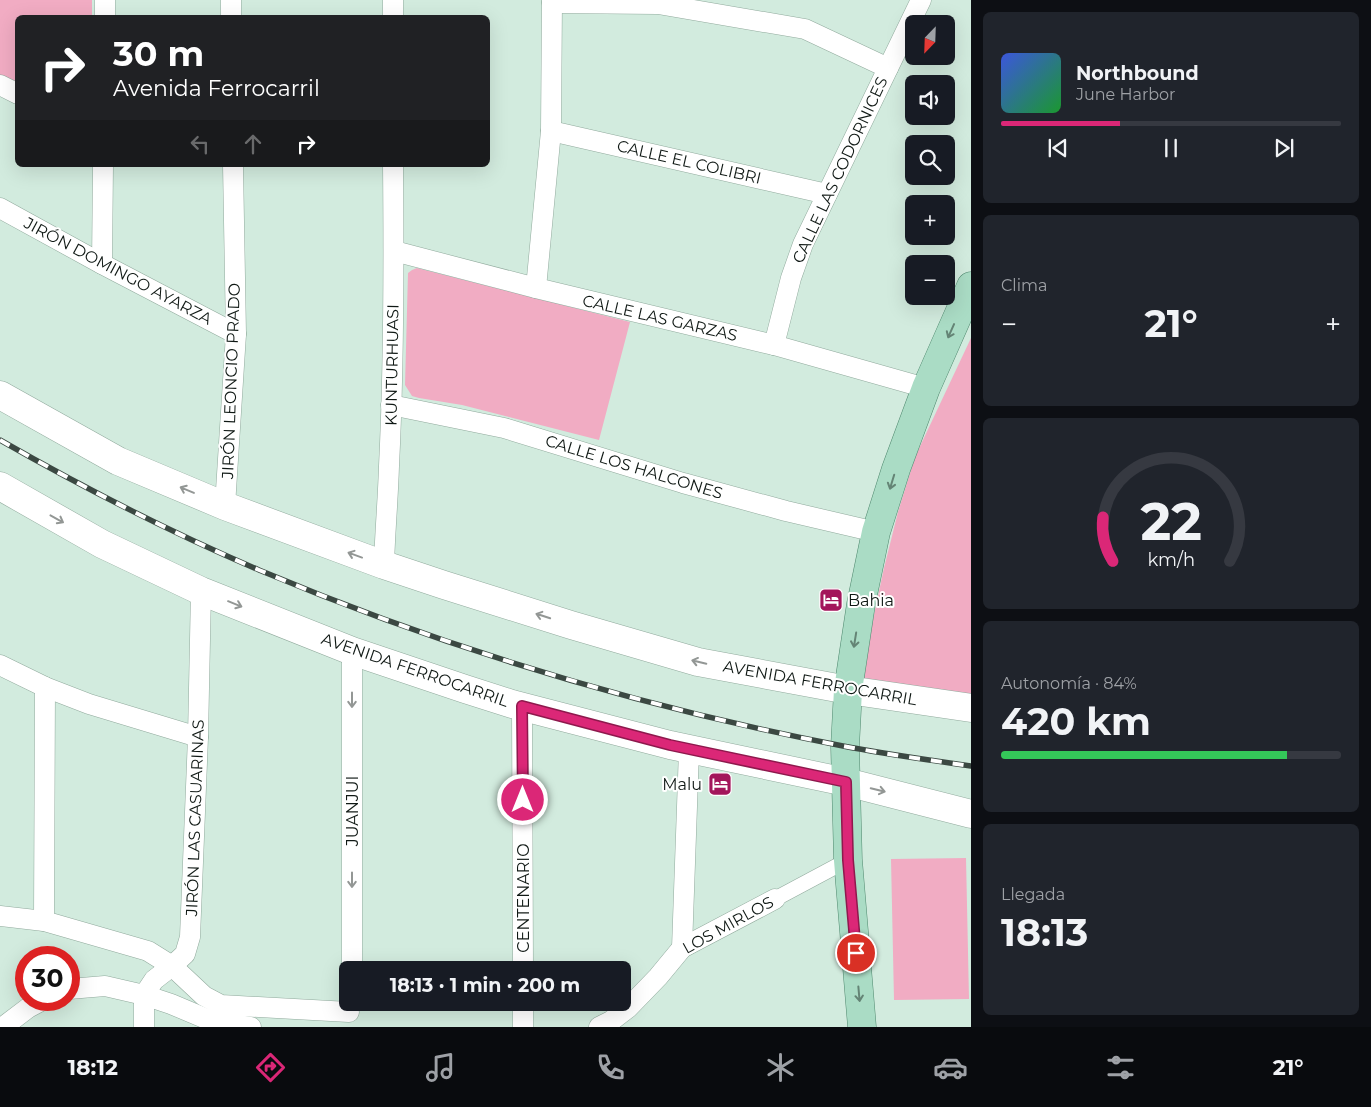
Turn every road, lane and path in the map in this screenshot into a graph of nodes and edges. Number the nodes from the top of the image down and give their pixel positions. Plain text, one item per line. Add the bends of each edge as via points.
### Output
1 (105, 0) edge
2 (231, 0) edge
3 (393, 0) edge
4 (921, 0) edge
5 (552, 2) edge
6 (105, 15) edge
7 (231, 15) edge
8 (393, 15) edge
9 (888, 68) junction
10 (0, 85) edge
11 (15, 92) edge
12 (551, 131) junction
13 (103, 167) edge
14 (233, 167) edge
15 (393, 167) edge
16 (827, 194) junction
17 (0, 208) edge
18 (394, 251) junction
19 (102, 264) junction
20 (971, 286) edge
21 (536, 288) junction
22 (236, 334) junction
23 (774, 345) junction
24 (926, 388) junction
25 (0, 394) edge
26 (391, 405) junction
27 (0, 486) edge
28 (0, 491) edge
29 (26, 502) junction
30 (225, 506) junction
31 (876, 532) junction
32 (384, 565) junction
33 (201, 590) junction
34 (352, 651) junction
35 (0, 665) edge
36 (45, 687) junction
37 (848, 690) junction
38 (522, 706) junction
39 (971, 708) edge
40 (198, 737) junction
41 (689, 750) junction
42 (846, 782) junction
43 (971, 814) edge
44 (848, 860) junction
45 (775, 900) joint
46 (0, 916) edge
47 (44, 921) junction
48 (682, 948) junction
49 (352, 961) edge
50 (523, 961) edge
51 (172, 966) junction
52 (80, 988) edge
53 (144, 995) junction
54 (24, 1011) edge
55 (523, 1011) edge
56 (348, 1014) edge
57 (3, 1027) edge
58 (144, 1027) edge
59 (251, 1027) edge
60 (523, 1027) edge
61 (599, 1027) edge
62 (862, 1027) edge

1 - 6 street
2 - 7 street
3 - 8 street
4 - 9 street, CALLE LAS CODORNICES
5 - 9 street via 658,4 805,29
5 - 12 street
9 - 16 street, CALLE LAS CODORNICES
10 - 11 street
12 - 16 street, CALLE EL COLIBRI
12 - 21 street
13 - 19 street
14 - 22 street, JIRÓN LEONCIO PRADO
15 - 18 street, KUNTURHUASI
16 - 23 street, CALLE LAS CODORNICES via 791,278
17 - 19 street, JIRÓN DOMINGO AYARZA
18 - 21 street, CALLE LAS GARZAS
18 - 26 street, KUNTURHUASI
19 - 22 street, JIRÓN DOMINGO AYARZA
20 -> 24 main road
21 - 23 street, CALLE LAS GARZAS
22 - 30 street, JIRÓN LEONCIO PRADO
23 - 24 street, CALLE LAS GARZAS
24 -> 31 main road
30 -> 25 main road, AVENIDA FERROCARRIL via 118,461
26 - 31 street, CALLE LOS HALCONES via 504,428 786,511
26 - 32 street, KUNTURHUASI
27 - 29 main road, AVENIDA FERROCARRIL
28 - 29 street
29 -> 33 main road, AVENIDA FERROCARRIL via 102,544
32 -> 30 main road, AVENIDA FERROCARRIL
31 -> 37 main road
37 -> 32 main road, AVENIDA FERROCARRIL via 698,662
33 -> 34 main road, AVENIDA FERROCARRIL
33 - 40 street, JIRÓN LAS CASUARINAS
34 - 38 main road, AVENIDA FERROCARRIL
34 -> 49 street, JUANJUI
35 - 36 street
36 - 40 street
36 - 47 street
37 - 39 main road, AVENIDA FERROCARRIL
37 - 42 main road
38 - 41 main road, AVENIDA FERROCARRIL
38 - 50 street, CENTENARIO
40 - 51 street, JIRÓN LAS CASUARINAS via 190,937 184,954
41 - 42 main road, AVENIDA FERROCARRIL
41 - 48 street
42 -> 43 main road, AVENIDA FERROCARRIL
42 - 44 main road
44 - 45 street, LOS MIRLOS
44 -> 62 main road
45 - 48 street, LOS MIRLOS
46 - 47 street
47 - 51 street via 148,951
48 - 61 street, LOS MIRLOS via 628,1008
51 - 53 street, JIRÓN LAS CASUARINAS via 154,980
51 - 56 street via 204,996 221,1005
52 - 53 street via 105,986
53 - 58 street
53 - 59 street via 210,1020
54 - 57 street
55 - 60 street

